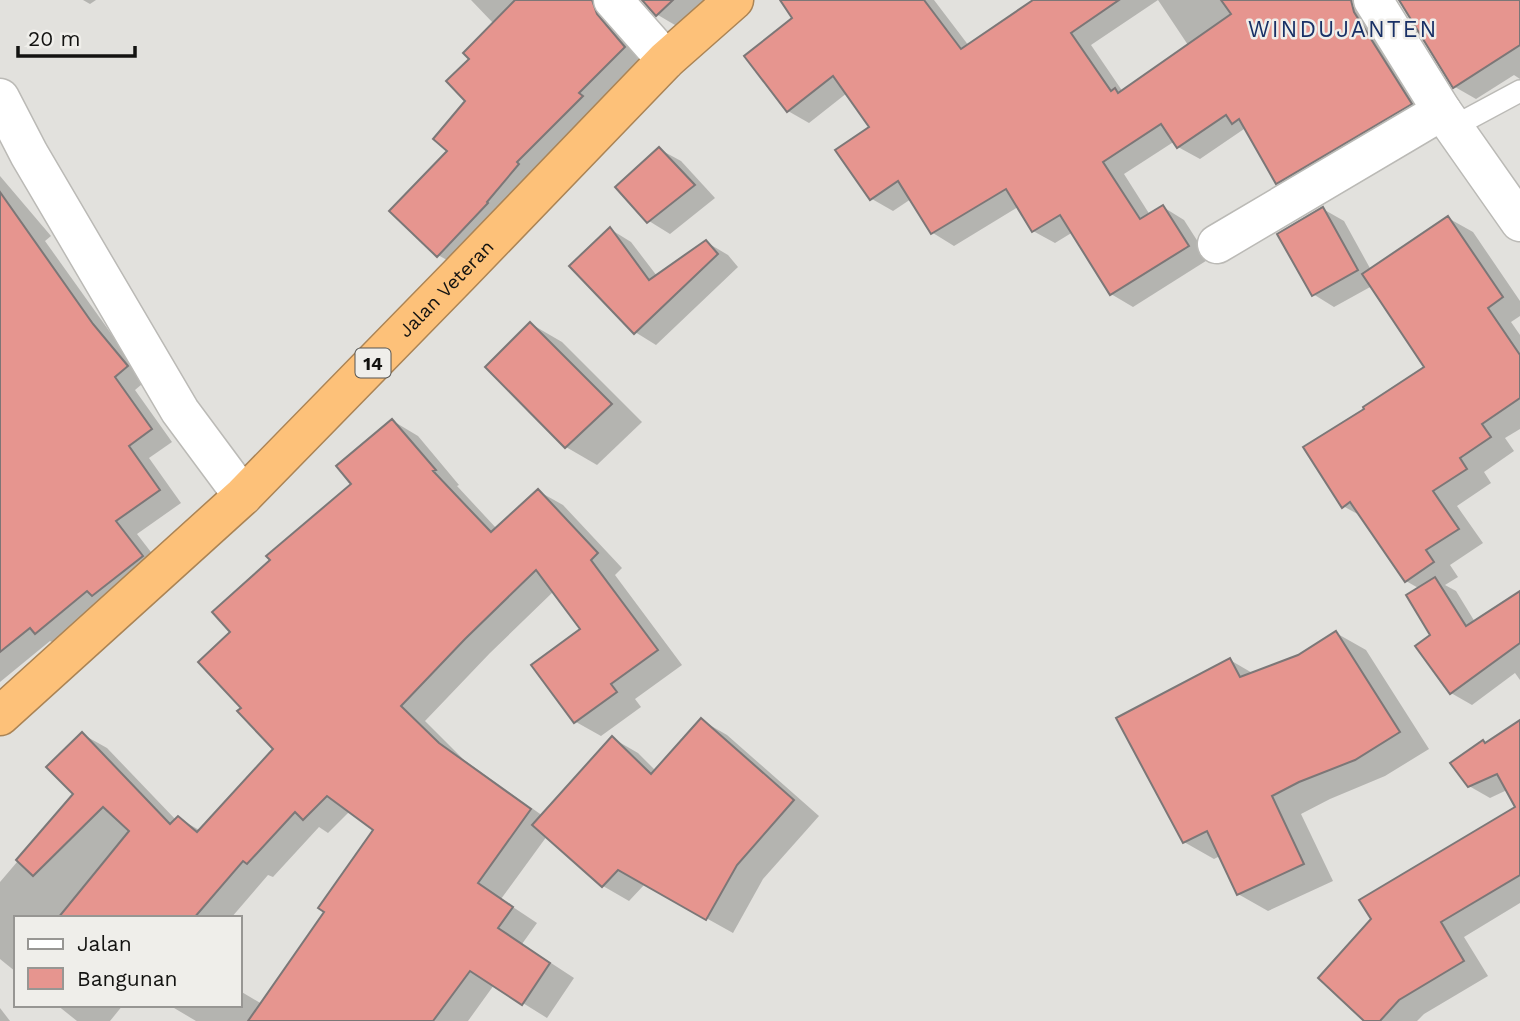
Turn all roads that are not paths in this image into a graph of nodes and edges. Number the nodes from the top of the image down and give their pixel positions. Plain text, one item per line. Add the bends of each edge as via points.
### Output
1 (613, 0) edge
2 (734, 0) edge
3 (1373, 0) edge
4 (666, 60) junction
5 (1520, 91) edge
6 (0, 98) edge
7 (1448, 119) junction
8 (1520, 222) edge
9 (1217, 244) dead end
10 (243, 496) junction
11 (0, 716) edge

1 - 4 street
2 - 4 highway, Jalan Veteran / 14
3 - 7 street
4 - 10 highway, Jalan Veteran / 14
5 - 7 lane
6 - 10 street via 180,411
7 - 8 street
7 - 9 street
10 - 11 highway, Jalan Veteran / 14

